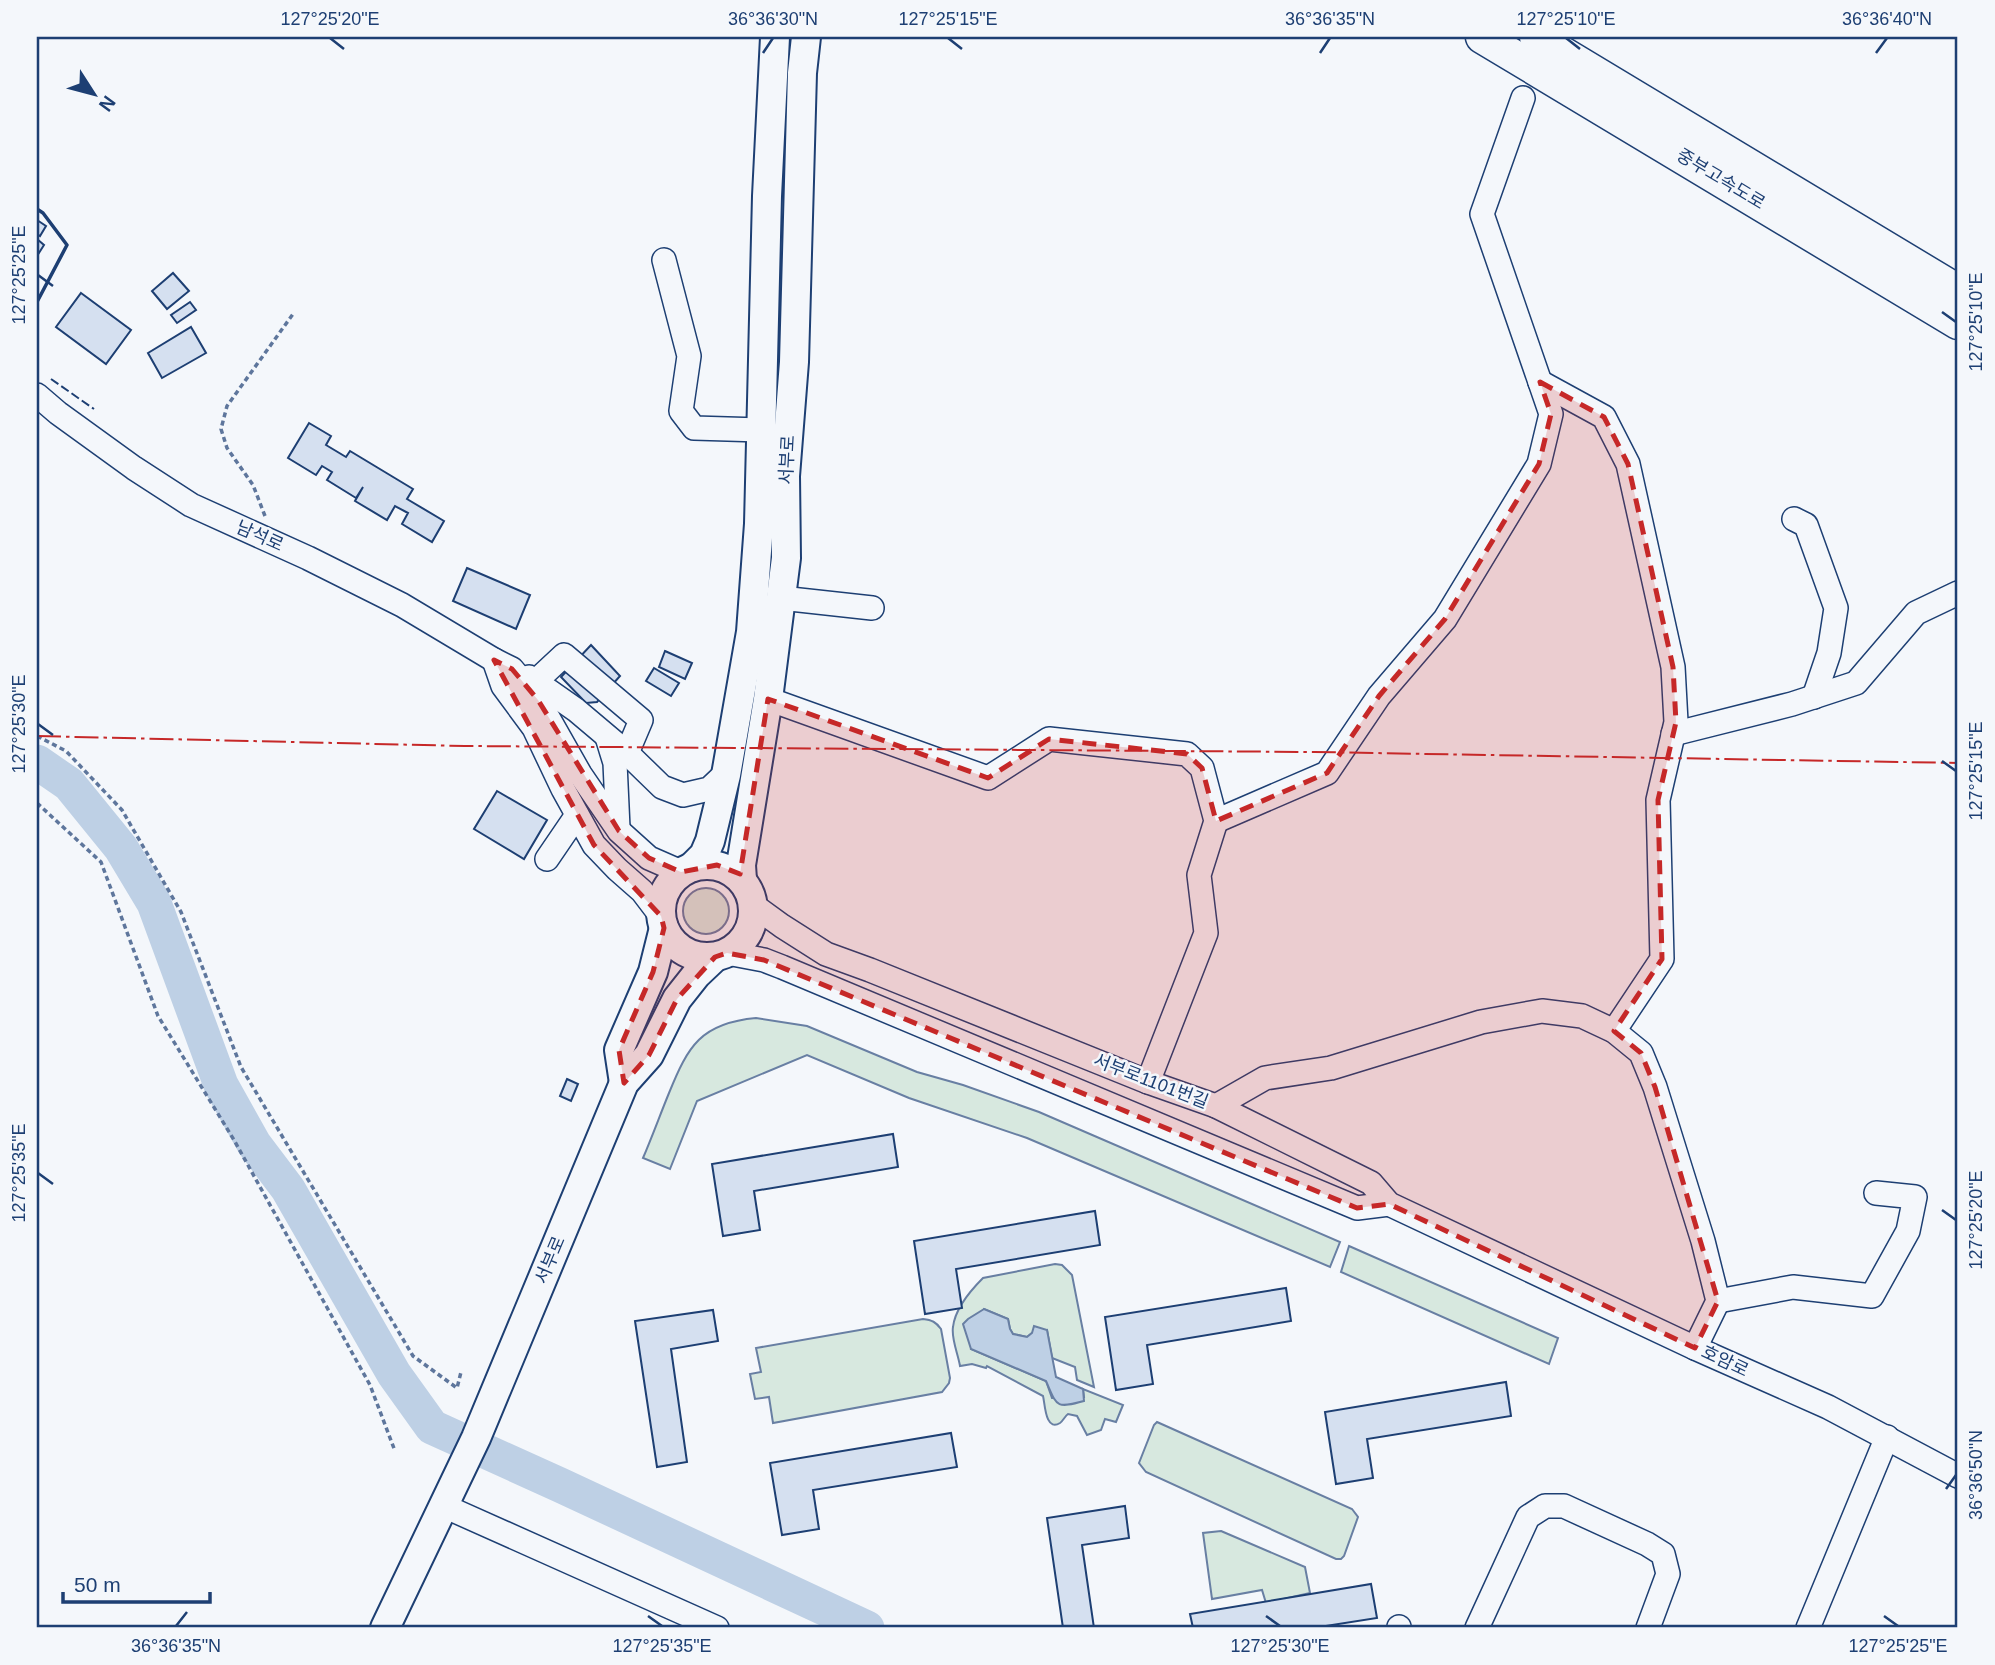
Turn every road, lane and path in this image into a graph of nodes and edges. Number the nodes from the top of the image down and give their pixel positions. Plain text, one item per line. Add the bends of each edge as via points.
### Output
1 (775, 37) edge
2 (806, 37) edge
3 (1482, 37) edge
4 (1536, 37) edge
5 (1522, 98) dead end
6 (664, 260) dead end
7 (1958, 291) edge
8 (293, 314) dead end
9 (1958, 323) edge
10 (1540, 382) junction
11 (37, 396) edge
12 (761, 430) junction
13 (1794, 519) dead end
14 (277, 543) junction
15 (1958, 593) edge
16 (781, 598) junction
17 (872, 608) dead end
18 (503, 665) junction
19 (535, 682) junction
20 (1814, 697) junction
21 (768, 699) junction
22 (1673, 734) junction
23 (37, 736) edge
24 (607, 737) junction
25 (627, 753) junction
26 (726, 773) junction
27 (37, 803) edge
28 (577, 815) junction
29 (1216, 821) junction
30 (619, 831) junction
31 (547, 859) dead end
32 (686, 869) junction
33 (748, 893) junction
34 (662, 922) junction
35 (721, 955) junction
36 (1614, 1031) junction
37 (1149, 1082) junction
38 (624, 1083) junction
39 (1216, 1106) junction
40 (1876, 1193) dead end
41 (1389, 1204) junction
42 (1718, 1301) junction
43 (1695, 1348) junction
44 (461, 1372) dead end
45 (1887, 1437) junction
46 (395, 1451) dead end
47 (1958, 1476) edge
48 (450, 1495) junction
49 (385, 1628) edge
50 (717, 1628) edge
51 (1477, 1628) edge
52 (1648, 1628) edge
53 (1808, 1628) edge

1 - 12 main road, 서부로
2 - 16 main road, 서부로
3 - 9 highway, 중부고속도로
4 - 7 highway, 중부고속도로
5 - 10 street via 1482,214
6 - 12 street via 689,356 681,411 694,428
8 - 14 path via 227,406 221,429 227,448 253,485
10 - 22 street via 1604,416 1628,464 1673,667
10 - 29 street via 1551,414 1539,464 1445,619 1379,696 1327,773
11 - 14 street, 남석로 via 191,505
12 - 26 main road, 서부로 via 751,632
13 - 20 street via 1806,525 1836,608 1829,653
14 - 18 street, 남석로 via 402,605
15 - 20 street via 1916,613 1856,683
16 - 17 street
16 - 21 main road, 서부로
18 - 19 street, 남석로
18 - 28 street via 503,686 534,729
18 - 30 street via 538,700
19 - 24 street, 남석로
19 - 25 street via 564,655 641,720
20 - 22 street
21 - 29 street via 988,778 1049,739 1187,754 1202,768
21 - 33 main road, 서부로 via 741,865
22 - 36 street via 1657,800 1662,959
23 - 44 path via 65,751 122,810 181,912 241,1067 413,1356 457,1388
24 - 25 street, 남석로
24 - 30 street via 615,763
25 - 26 street, 남석로 via 662,787 683,795 709,789
26 - 32 main road, 서부로 via 705,855
27 - 46 path via 101,862 158,1016 234,1140 370,1385
28 - 31 street
28 - 34 street via 594,845 642,891
29 - 37 street via 1199,875 1206,933
30 - 32 street via 649,858
32 - 33 main road via 717,865 729,870
32 - 34 main road via 665,891
33 - 35 main road via 752,924 738,946
33 - 37 street, 서부로1101번길 via 782,926 826,954
34 - 35 main road via 679,948 702,957
34 - 38 main road, 서부로 via 653,972 619,1050
35 - 38 main road, 서부로 via 696,975 677,999 649,1055
35 - 41 street via 782,967 1357,1208
36 - 39 street, 서부로1101번길 via 1581,1016 1542,1011 1481,1023 1331,1068 1265,1078
36 - 42 street, 서부로1101번길 via 1641,1053 1655,1087
37 - 39 street, 서부로1101번길
38 - 48 main road, 서부로
39 - 41 street via 1371,1183
40 - 42 street via 1915,1197 1908,1231 1872,1296 1793,1287
41 - 43 street
42 - 43 street, 호암로
43 - 45 street, 호암로
45 - 47 street, 호암로
45 - 53 street
48 - 49 main road
48 - 50 street
51 - 52 street via 1528,1517 1545,1506 1564,1506 1663,1554 1668,1574

